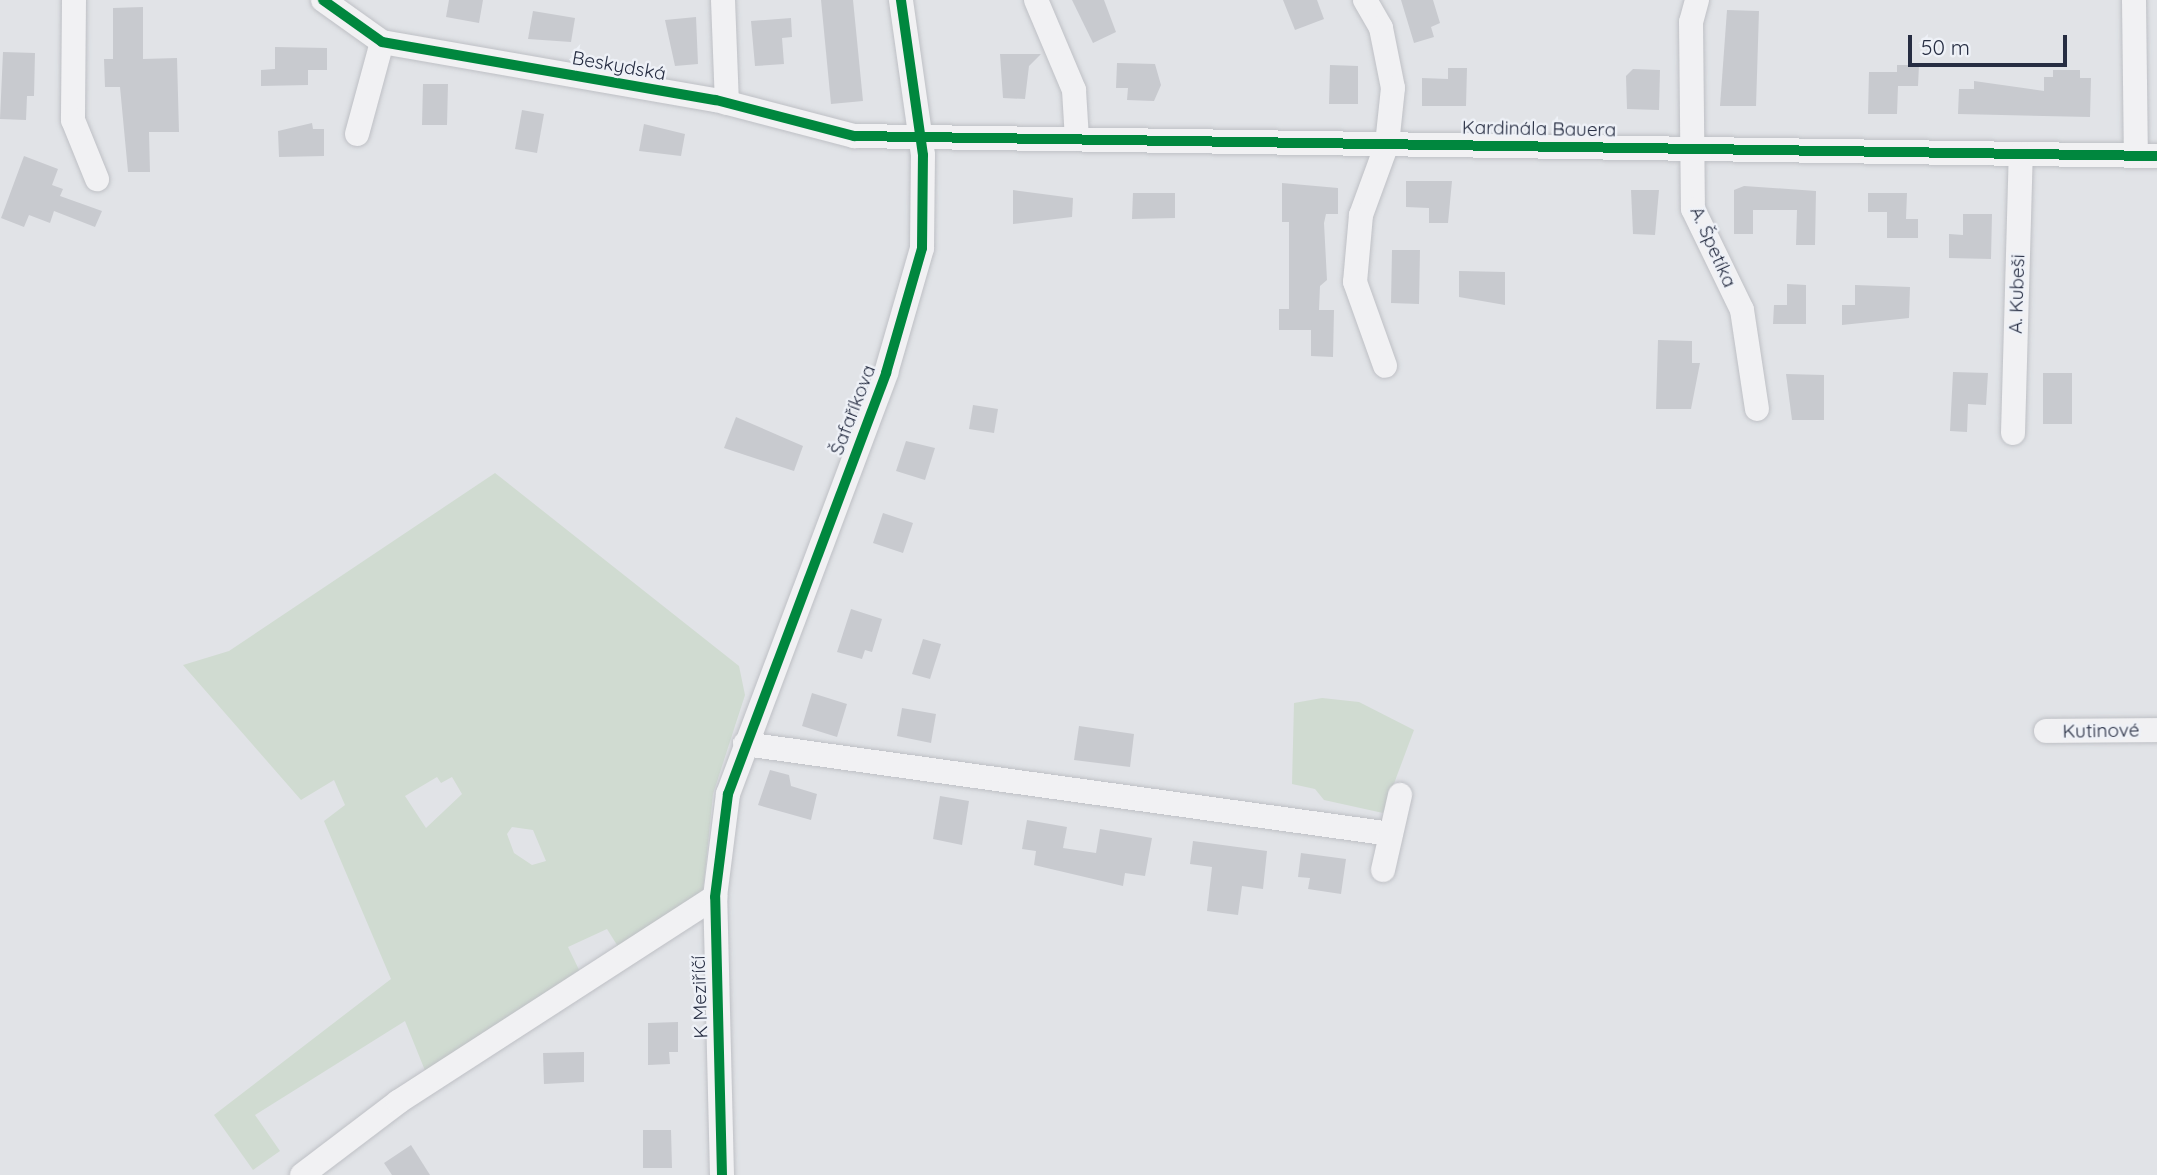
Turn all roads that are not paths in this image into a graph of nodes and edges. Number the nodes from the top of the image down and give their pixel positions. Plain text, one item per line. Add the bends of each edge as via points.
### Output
1 (74, 0) edge
2 (323, 0) edge
3 (723, 0) edge
4 (901, 0) edge
5 (1036, 0) edge
6 (1365, 0) edge
7 (1697, 0) edge
8 (2134, 0) edge
9 (382, 42) junction
10 (727, 103) junction
11 (357, 134) dead end
12 (921, 137) junction
13 (1077, 139) junction
14 (1387, 144) junction
15 (1691, 149) junction
16 (2021, 154) junction
17 (2147, 156) edge
18 (97, 179) dead end
19 (1385, 366) dead end
20 (1756, 409) dead end
21 (2013, 433) dead end
22 (2157, 730) edge
23 (2046, 731) dead end
24 (745, 744) junction
25 (1400, 795) dead end
26 (723, 818) joint
27 (1391, 834) junction
28 (1383, 870) dead end
29 (715, 897) junction
30 (302, 1175) edge
31 (722, 1175) edge

1 - 18 street via 73,120
2 - 9 street, Beskydská
3 - 10 street
4 - 12 street, Šafaříkova
5 - 13 street via 1074,90
6 - 14 street via 1381,28 1392,88
7 - 15 street, A. Špetíka via 1691,22
8 - 17 street
9 - 10 street, Beskydská
9 - 11 street
10 - 12 street, Beskydská via 844,135
12 - 13 street, Kardinála Bauera
12 - 24 street, Šafaříkova via 925,231 911,297
13 - 14 street, Kardinála Bauera
14 - 15 street, Kardinála Bauera
14 - 19 street via 1361,215 1355,282
15 - 16 street, Kardinála Bauera
15 - 20 street, A. Špetíka via 1693,209 1742,310
16 - 17 street, Kardinála Bauera
16 - 21 street, A. Kubeši
22 - 23 street, Kutinové
24 - 26 street, Šafaříkova
24 - 27 street
25 - 27 street
26 - 29 street, K Meziříčí
27 - 28 street
29 - 30 street via 398,1102
29 - 31 street, K Meziříčí

